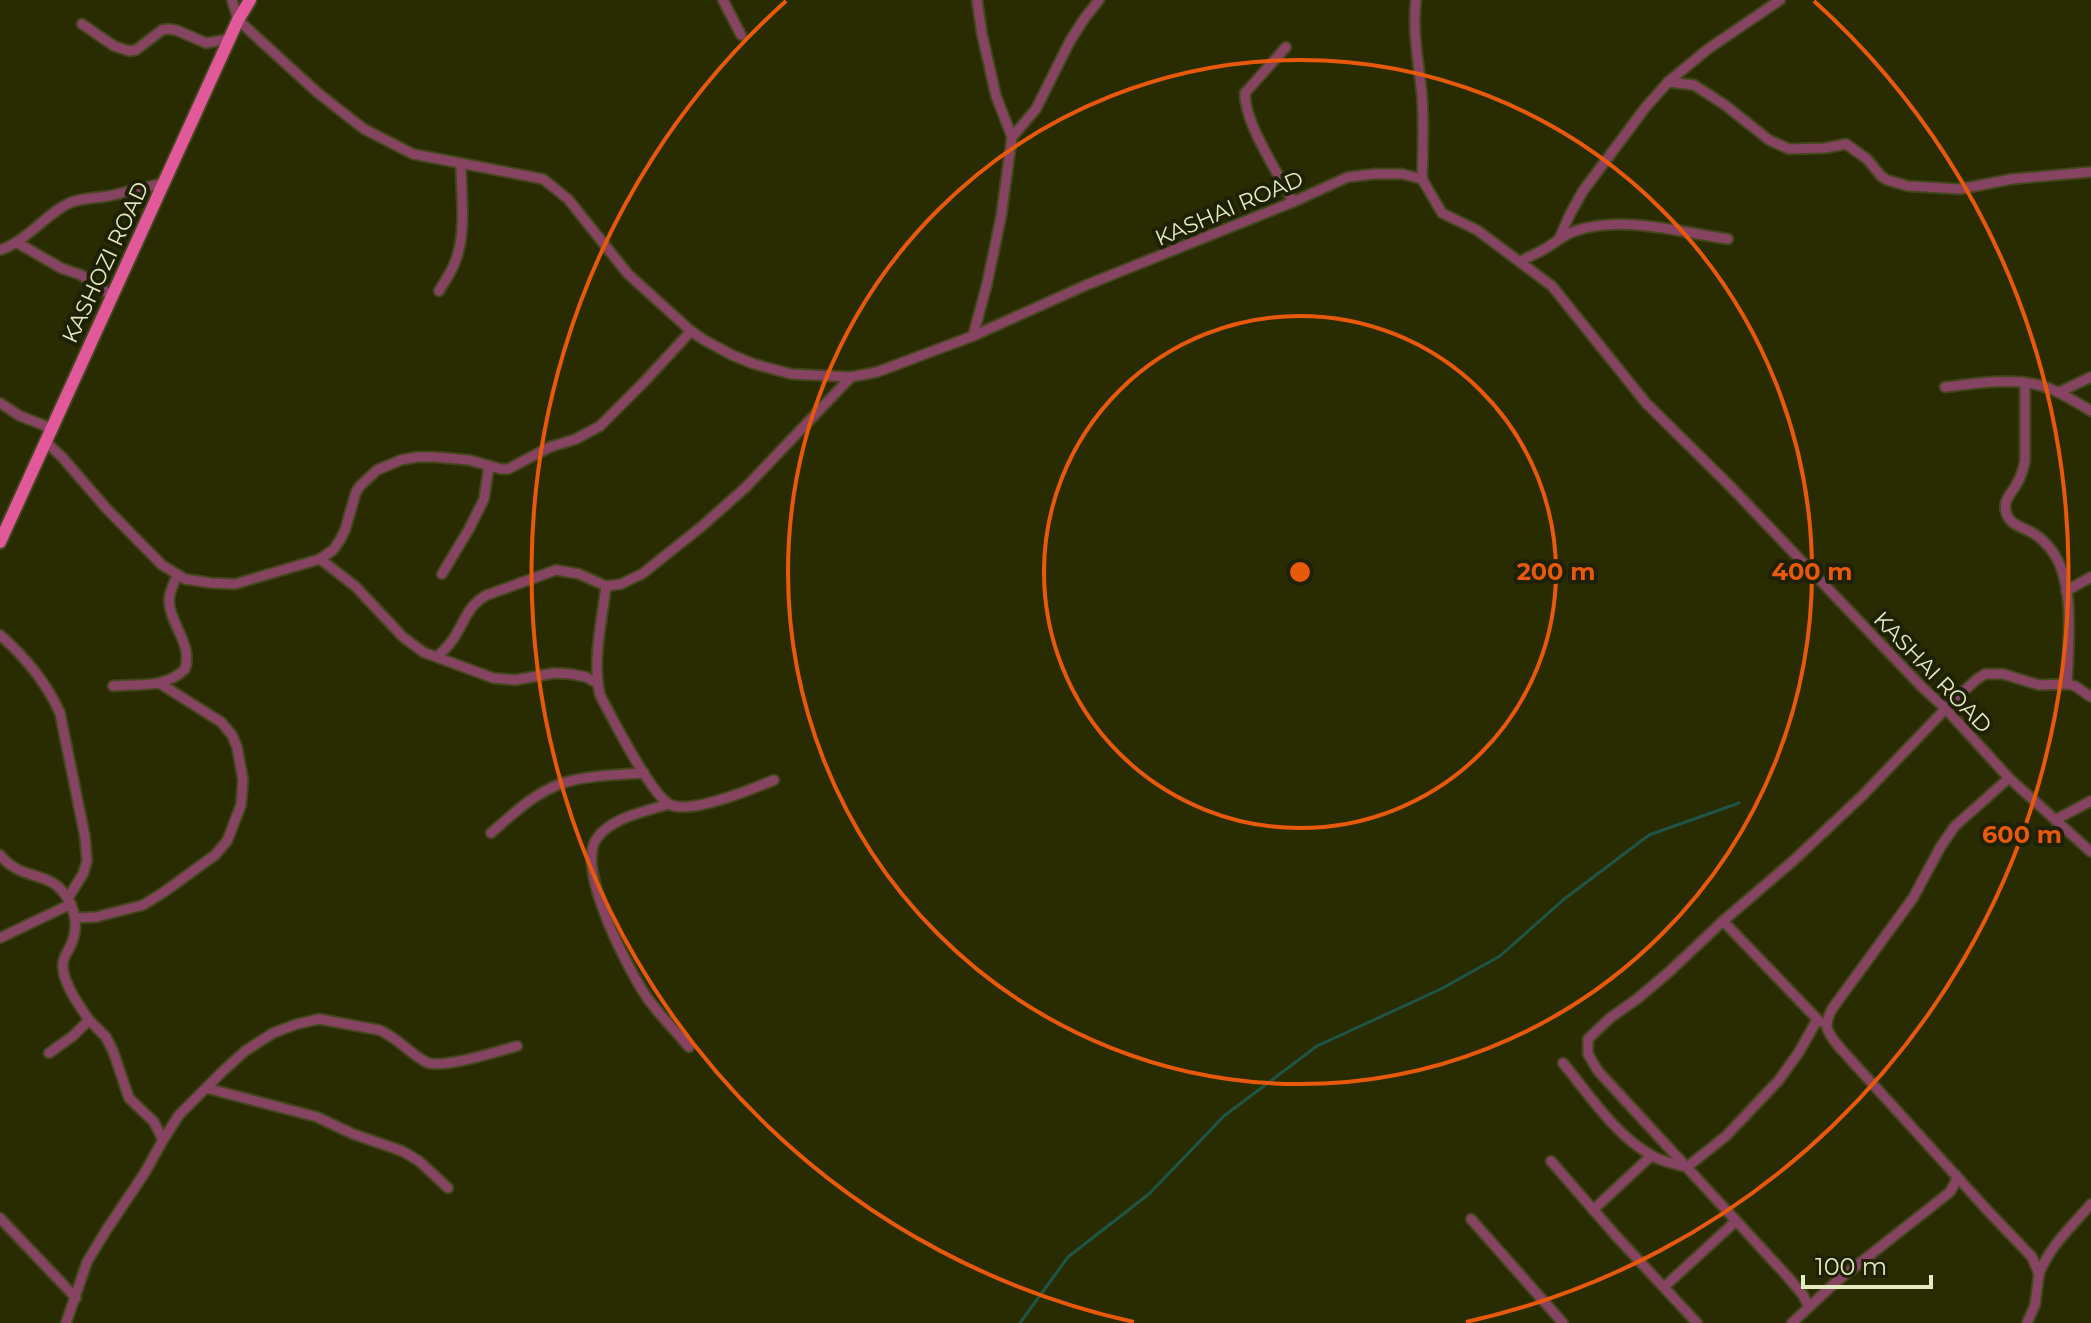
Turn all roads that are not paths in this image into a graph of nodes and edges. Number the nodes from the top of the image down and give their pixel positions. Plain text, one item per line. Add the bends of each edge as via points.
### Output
1 (232, 0) edge
2 (250, 0) edge
3 (723, 0) edge
4 (977, 0) edge
5 (1099, 0) edge
6 (1416, 0) edge
7 (1780, 0) edge
8 (238, 20) junction
9 (82, 24) dead end
10 (741, 35) dead end
11 (230, 39) junction
12 (1286, 47) dead end
13 (1668, 82) junction
14 (1012, 137) junction
15 (461, 164) junction
16 (2091, 172) edge
17 (1422, 179) junction
18 (164, 183) junction
19 (1293, 202) junction
20 (1560, 237) junction
21 (1728, 239) dead end
22 (16, 242) junction
23 (0, 250) edge
24 (1521, 261) junction
25 (439, 291) dead end
26 (112, 296) junction
27 (691, 331) junction
28 (973, 336) junction
29 (851, 377) junction
30 (2091, 377) edge
31 (2025, 383) junction
32 (1945, 387) dead end
33 (2059, 392) junction
34 (0, 403) edge
35 (2091, 411) edge
36 (51, 428) junction
37 (45, 441) junction
38 (489, 466) junction
39 (0, 542) edge
40 (320, 559) junction
41 (442, 574) dead end
42 (177, 576) junction
43 (2091, 577) edge
44 (606, 586) junction
45 (2066, 591) junction
46 (0, 635) edge
47 (438, 656) junction
48 (159, 683) junction
49 (597, 683) junction
50 (2067, 684) junction
51 (113, 686) dead end
52 (2091, 697) edge
53 (1946, 709) junction
54 (644, 773) junction
55 (2009, 778) junction
56 (774, 780) dead end
57 (2091, 801) edge
58 (668, 804) junction
59 (2055, 820) junction
60 (491, 833) dead end
61 (2091, 852) edge
62 (0, 855) edge
63 (69, 901) junction
64 (75, 918) junction
65 (1723, 921) junction
66 (0, 938) edge
67 (89, 1020) junction
68 (1817, 1020) junction
69 (1826, 1027) junction
70 (517, 1046) dead end
71 (689, 1047) dead end
72 (49, 1053) dead end
73 (1563, 1063) dead end
74 (206, 1088) junction
75 (163, 1140) junction
76 (1651, 1156) junction
77 (1551, 1161) dead end
78 (1687, 1167) junction
79 (1956, 1175) junction
80 (448, 1188) dead end
81 (2091, 1204) edge
82 (1593, 1210) junction
83 (0, 1218) edge
84 (1471, 1219) dead end
85 (1736, 1221) junction
86 (2039, 1274) junction
87 (1664, 1287) junction
88 (76, 1298) junction
89 (1809, 1307) junction
90 (66, 1323) edge
91 (1563, 1323) edge
92 (1697, 1323) edge
93 (1792, 1323) edge
94 (2027, 1323) edge

1 - 8 street
2 - 8 main road, KASHOZI ROAD
3 - 10 street
4 - 14 street via 996,96
5 - 14 street via 1070,41 1036,109
6 - 17 street
7 - 13 street
8 - 11 main road, KASHOZI ROAD
8 - 15 street, KASHAI ROAD via 364,129 413,154
9 - 11 street via 129,51 168,29 206,43
11 - 18 main road, KASHOZI ROAD
12 - 19 street via 1245,93 1245,103
13 - 16 street via 1694,85 1789,149 1846,144 1881,176 1908,186 1960,189
13 - 20 street via 1598,170
14 - 28 street via 1001,217
15 - 25 street via 460,248
15 - 27 street, KASHAI ROAD via 543,179 568,199 628,274
17 - 19 street, KASHAI ROAD via 1402,174 1348,177
17 - 24 street, KASHAI ROAD via 1442,213
18 - 22 street via 72,202
18 - 26 main road, KASHOZI ROAD
19 - 28 street, KASHAI ROAD
20 - 21 street via 1604,226 1636,225
20 - 24 street
22 - 23 street
22 - 26 street
24 - 53 street, KASHAI ROAD via 1552,286 1646,403
26 - 36 main road, KASHOZI ROAD
27 - 29 street, KASHAI ROAD via 754,364 791,374
27 - 38 street via 600,426 508,469
28 - 29 street, KASHAI ROAD
29 - 44 street via 701,527 642,574
30 - 33 street
31 - 32 street
31 - 33 street
31 - 45 street via 2025,461 2005,508 2009,519 2056,555
33 - 35 street
34 - 36 street
36 - 37 main road, KASHOZI ROAD
37 - 39 main road, KASHOZI ROAD
37 - 42 street
38 - 40 street via 417,457 385,466 360,486 340,540
38 - 41 street via 484,499
40 - 42 street via 235,584
40 - 47 street via 355,586 403,637
42 - 48 street via 169,602 187,663 180,675
43 - 45 street
44 - 47 street via 556,570 487,595 468,610
44 - 49 street
45 - 50 street
46 - 63 street via 17,650 60,713 87,861
47 - 49 street via 493,678 554,673
48 - 51 street
48 - 64 street via 221,722 232,735 243,780 241,805 227,841 215,855 164,892 143,905
49 - 54 street
50 - 52 street
50 - 53 street via 2039,685 1985,674
53 - 55 street, KASHAI ROAD
53 - 65 street via 1844,813
54 - 58 street
54 - 60 street via 565,782 520,807
55 - 59 street, KASHAI ROAD
55 - 69 street via 1955,826 1913,898 1832,1009
56 - 58 street via 697,805
57 - 59 street
58 - 71 street via 606,828 592,845 591,862 611,929 646,996
59 - 61 street, KASHAI ROAD
62 - 63 street via 15,870 55,882
63 - 64 street
63 - 66 street
64 - 67 street via 64,972
65 - 68 street
65 - 78 street via 1588,1039 1588,1054 1598,1071
67 - 72 street
67 - 75 street via 106,1037 129,1098 154,1122
68 - 69 street
68 - 78 street via 1779,1080 1726,1136
69 - 79 street
70 - 74 street via 434,1065 388,1033 319,1019 273,1033
73 - 76 street via 1612,1121
74 - 75 street
74 - 80 street via 317,1117 402,1151
75 - 88 street via 87,1262
76 - 78 street
76 - 82 street
77 - 82 street
78 - 85 street
79 - 86 street via 2032,1257
79 - 89 street via 1950,1192
81 - 86 street via 2044,1260
82 - 87 street
83 - 88 street
84 - 91 street
85 - 87 street
85 - 89 street via 1798,1287
86 - 94 street
87 - 92 street
88 - 90 street
89 - 93 street

